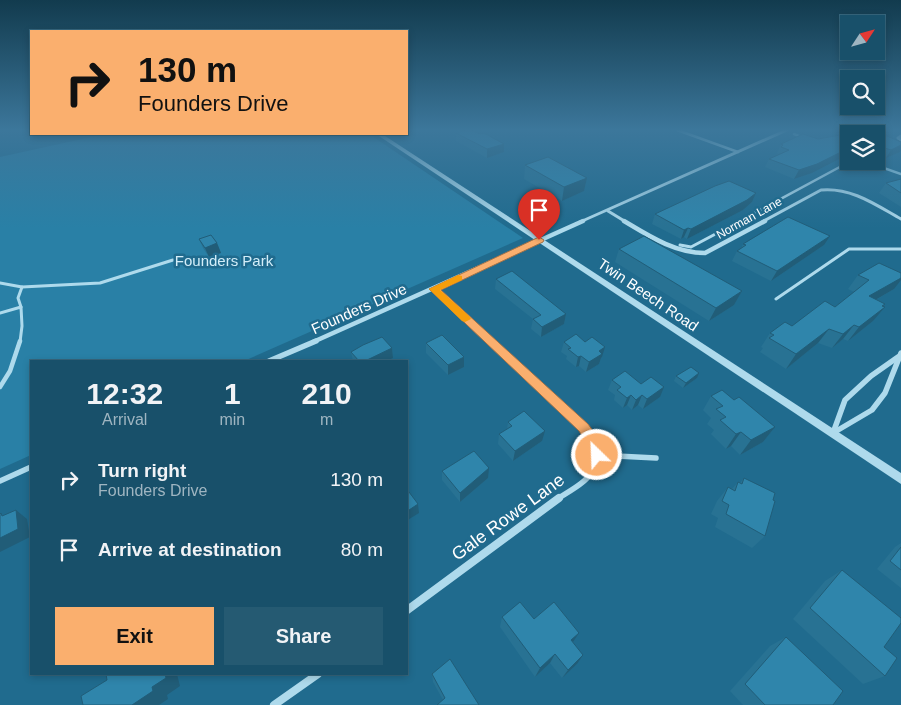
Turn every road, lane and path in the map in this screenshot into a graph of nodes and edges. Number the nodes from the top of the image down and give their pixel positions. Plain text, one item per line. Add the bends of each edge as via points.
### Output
1 (422, 163) edge
2 (714, 163) edge
3 (840, 167) edge
4 (808, 185) junction
5 (818, 192) junction
6 (608, 211) junction
7 (901, 219) edge
8 (539, 240) junction
9 (680, 245) dead end
10 (901, 249) edge
11 (173, 260) dead end
12 (0, 283) edge
13 (22, 287) junction
14 (434, 289) junction
15 (776, 299) dead end
16 (21, 307) junction
17 (0, 313) edge
18 (899, 355) edge
19 (271, 360) edge
20 (0, 387) edge
21 (832, 434) junction
22 (597, 455) junction
23 (656, 458) dead end
24 (30, 467) edge
25 (901, 479) edge
26 (0, 481) edge
27 (408, 610) edge
28 (317, 675) edge
29 (274, 705) edge

1 - 8 street, Twin Beech Road
2 - 6 street, Founders Drive
3 - 4 lane
4 - 5 lane
4 - 9 lane via 691,247
5 - 6 street, Norman Lane via 705,253 694,255
5 - 7 street, Norman Lane via 830,188 847,192
6 - 8 street, Founders Drive
8 - 14 street, Founders Drive
8 - 21 street, Twin Beech Road
10 - 15 lane via 849,248
11 - 13 lane via 100,283
12 - 13 lane
13 - 16 lane via 18,298
14 - 19 street, Founders Drive
14 - 22 street via 583,427
16 - 17 lane
16 - 20 lane via 18,347 8,379
18 - 21 street via 845,400
18 - 21 street via 885,393 872,410
21 - 25 street, Twin Beech Road
22 - 23 street
22 - 27 street, Gale Rowe Lane via 593,473
24 - 26 street
28 - 29 street

